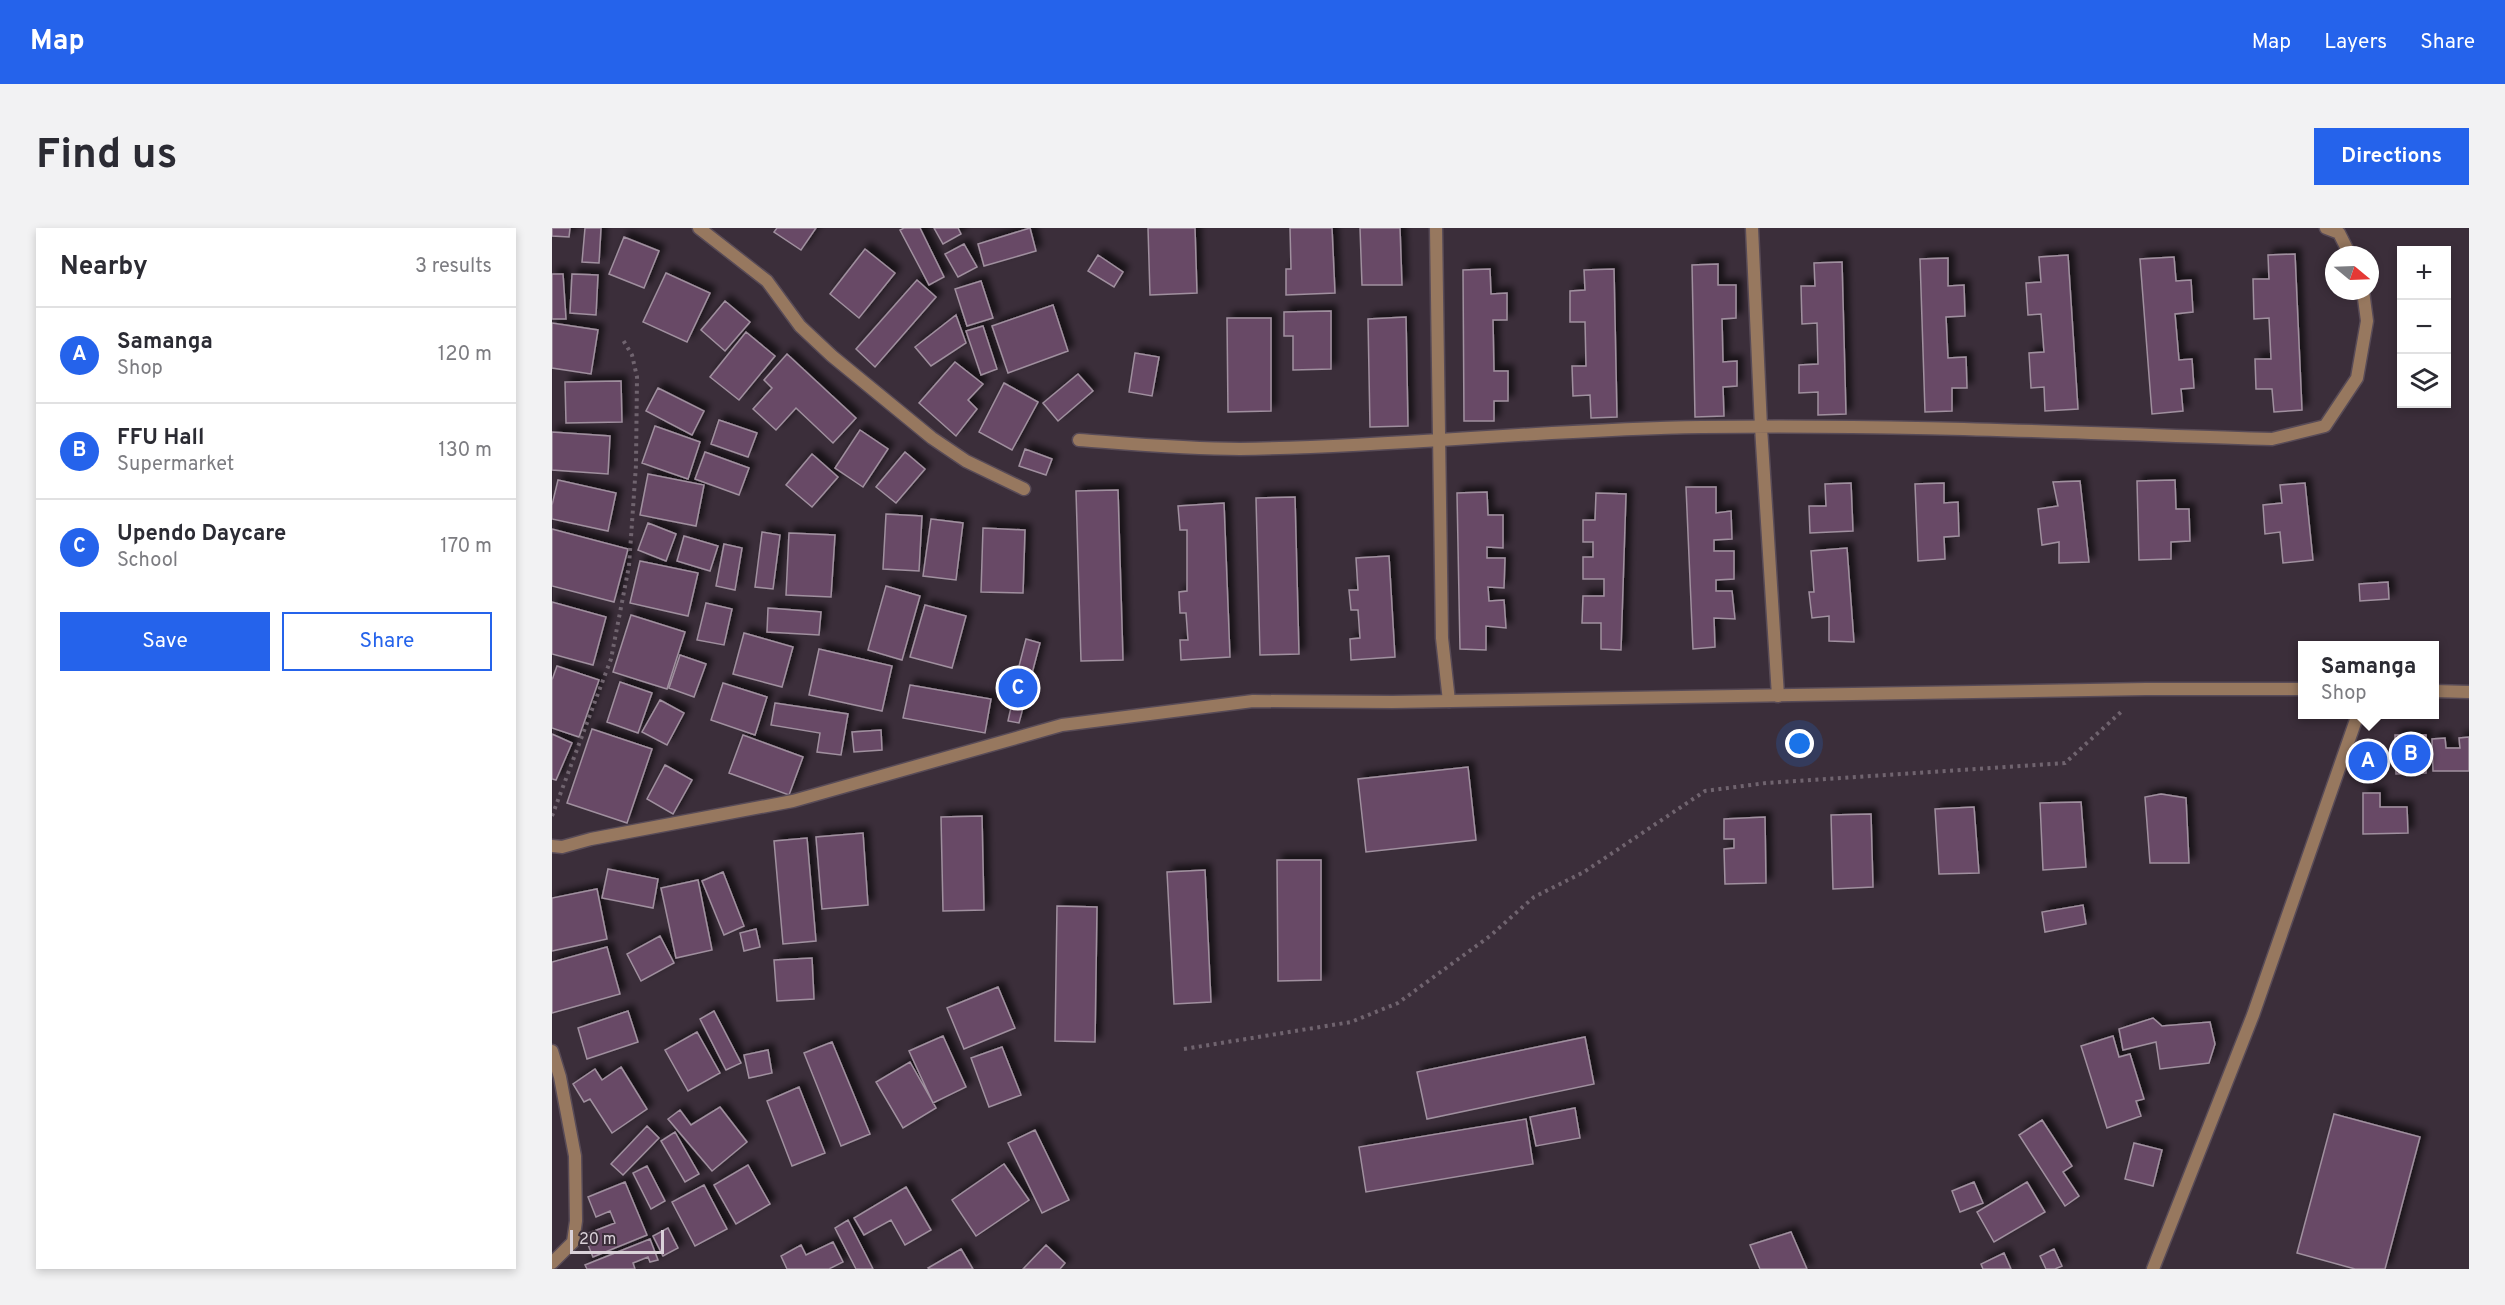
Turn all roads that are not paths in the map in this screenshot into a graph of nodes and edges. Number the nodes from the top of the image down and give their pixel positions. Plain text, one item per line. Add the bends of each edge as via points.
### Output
1 (699, 228) edge
2 (1436, 228) edge
3 (1752, 228) edge
4 (2326, 228) edge
5 (2346, 246) edge
6 (2364, 300) edge
7 (1761, 427) junction
8 (1078, 440) dead end
9 (1440, 441) junction
10 (1024, 489) dead end
11 (2298, 689) edge
12 (2439, 691) edge
13 (2469, 692) edge
14 (1778, 696) junction
15 (1449, 701) junction
16 (2356, 719) edge
17 (552, 846) edge
18 (552, 1051) edge
19 (552, 1263) edge
20 (2153, 1269) edge

1 - 10 street via 767,281 800,326 932,438 966,461
2 - 9 street
3 - 7 street
4 - 5 street via 2339,233
6 - 7 street via 2367,321 2357,378 2325,426 2272,439 1903,427
7 - 9 street via 1599,430
7 - 14 street
8 - 9 street via 1239,449
9 - 15 street via 1442,638
11 - 14 street
12 - 13 street
14 - 15 street
15 - 17 street via 1253,701 1062,725 793,801
16 - 20 street via 2253,1015
18 - 19 street via 575,1156 576,1221 573,1242

